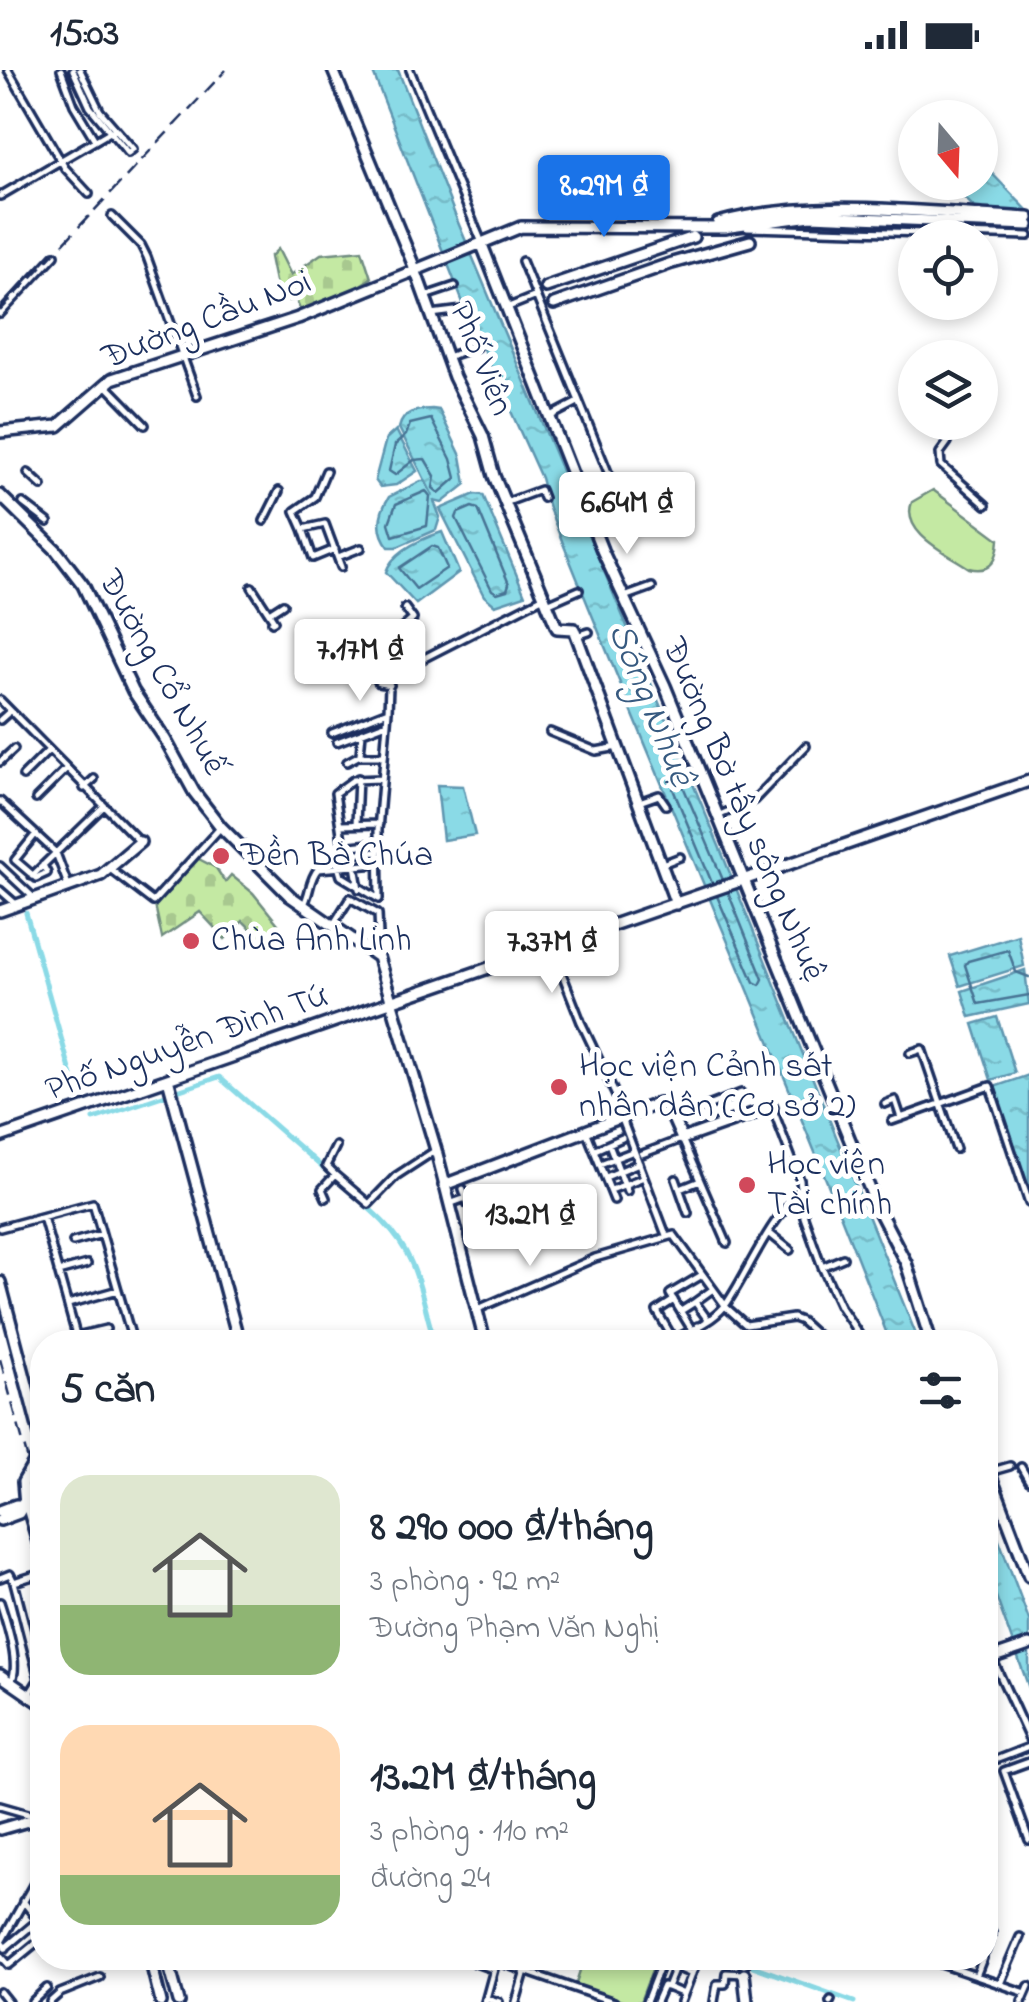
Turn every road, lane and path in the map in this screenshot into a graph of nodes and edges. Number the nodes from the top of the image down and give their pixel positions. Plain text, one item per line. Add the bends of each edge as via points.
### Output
1 (8, 70) edge
2 (61, 70) edge
3 (76, 70) edge
4 (333, 70) edge
5 (410, 70) edge
6 (96, 140) junction
7 (62, 160) junction
8 (89, 194) dead end
9 (0, 196) edge
10 (112, 216) dead end
11 (1029, 222) edge
12 (716, 229) junction
13 (676, 236) dead end
14 (1029, 236) edge
15 (693, 237) dead end
16 (748, 239) dead end
17 (481, 241) junction
18 (55, 255) dead end
19 (522, 262) dead end
20 (415, 269) junction
21 (455, 286) dead end
22 (425, 296) junction
23 (536, 296) junction
24 (553, 301) dead end
25 (506, 308) junction
26 (0, 314) edge
27 (431, 314) junction
28 (466, 314) dead end
29 (476, 347) dead end
30 (182, 355) junction
31 (447, 357) junction
32 (105, 384) junction
33 (197, 396) dead end
34 (578, 402) junction
35 (551, 416) junction
36 (145, 425) dead end
37 (0, 432) edge
38 (948, 442) dead end
39 (326, 471) dead end
40 (28, 473) dead end
41 (42, 486) dead end
42 (279, 491) dead end
43 (624, 492) junction
44 (0, 495) edge
45 (543, 498) dead end
46 (23, 503) dead end
47 (504, 503) junction
48 (986, 505) dead end
49 (636, 519) dead end
50 (668, 520) dead end
51 (264, 521) dead end
52 (48, 522) dead end
53 (303, 529) junction
54 (361, 548) dead end
55 (335, 550) junction
56 (338, 558) junction
57 (341, 568) dead end
58 (252, 586) dead end
59 (652, 587) dead end
60 (579, 590) dead end
61 (624, 597) junction
62 (546, 600) junction
63 (283, 604) dead end
64 (405, 608) dead end
65 (270, 613) junction
66 (272, 622) dead end
67 (589, 632) dead end
68 (576, 636) junction
69 (366, 660) dead end
70 (390, 676) junction
71 (390, 685) junction
72 (0, 700) edge
73 (10, 711) junction
74 (388, 711) junction
75 (0, 720) edge
76 (386, 723) junction
77 (362, 732) junction
78 (550, 732) dead end
79 (332, 733) dead end
80 (338, 742) dead end
81 (806, 746) dead end
82 (618, 747) junction
83 (14, 749) dead end
84 (48, 751) junction
85 (360, 756) junction
86 (384, 756) junction
87 (0, 762) edge
88 (347, 762) dead end
89 (66, 769) junction
90 (23, 776) dead end
91 (94, 779) dead end
92 (356, 779) junction
93 (382, 779) junction
94 (1029, 782) edge
95 (84, 788) junction
96 (36, 800) dead end
97 (0, 801) edge
98 (638, 802) junction
99 (666, 805) dead end
100 (104, 806) junction
101 (717, 816) junction
102 (356, 824) junction
103 (378, 824) junction
104 (340, 826) junction
105 (221, 827) junction
106 (35, 835) junction
107 (140, 842) joint
108 (378, 843) junction
109 (343, 847) junction
110 (378, 852) junction
111 (56, 853) junction
112 (339, 854) junction
113 (680, 857) dead end
114 (378, 864) junction
115 (662, 864) junction
116 (355, 865) junction
117 (0, 866) edge
118 (338, 866) junction
119 (110, 869) junction
120 (740, 881) junction
121 (69, 888) junction
122 (359, 888) junction
123 (0, 890) edge
124 (35, 899) junction
125 (676, 904) junction
126 (17, 906) junction
127 (303, 906) junction
128 (0, 911) edge
129 (333, 925) junction
130 (379, 936) dead end
131 (552, 948) junction
132 (393, 1003) junction
133 (910, 1053) dead end
134 (168, 1090) junction
135 (741, 1093) dead end
136 (885, 1104) dead end
137 (942, 1104) junction
138 (772, 1107) joint
139 (623, 1116) junction
140 (901, 1118) junction
141 (674, 1119) junction
142 (892, 1121) dead end
143 (586, 1130) junction
144 (0, 1136) edge
145 (622, 1138) dead end
146 (682, 1139) junction
147 (609, 1144) junction
148 (336, 1146) dead end
149 (956, 1148) dead end
150 (436, 1150) junction
151 (594, 1150) junction
152 (634, 1150) junction
153 (642, 1154) dead end
154 (614, 1158) junction
155 (600, 1164) junction
156 (639, 1164) junction
157 (619, 1171) junction
158 (606, 1177) junction
159 (644, 1177) junction
160 (333, 1179) junction
161 (676, 1179) dead end
162 (700, 1181) junction
163 (444, 1185) junction
164 (626, 1188) junction
165 (463, 1189) dead end
166 (680, 1189) junction
167 (611, 1190) junction
168 (803, 1197) junction
169 (326, 1198) dead end
170 (614, 1200) dead end
171 (449, 1204) junction
172 (1029, 1204) edge
173 (688, 1213) dead end
174 (43, 1216) junction
175 (0, 1228) edge
176 (770, 1233) junction
177 (102, 1234) junction
178 (666, 1236) junction
179 (73, 1242) dead end
180 (727, 1243) dead end
181 (790, 1250) dead end
182 (842, 1258) dead end
183 (87, 1264) dead end
184 (822, 1267) junction
185 (58, 1272) junction
186 (702, 1276) junction
187 (0, 1282) edge
188 (714, 1289) junction
189 (118, 1290) junction
190 (672, 1297) junction
191 (696, 1302) junction
192 (67, 1304) junction
193 (725, 1306) junction
194 (478, 1310) junction
195 (681, 1311) junction
196 (708, 1320) junction
197 (695, 1328) junction
198 (74, 1330) edge
199 (130, 1330) edge
200 (233, 1330) edge
201 (482, 1330) edge
202 (667, 1330) edge
203 (692, 1330) edge
204 (811, 1330) edge
205 (856, 1330) edge
206 (927, 1330) edge
207 (30, 1381) edge
208 (1010, 1466) dead end
209 (998, 1467) edge
210 (1020, 1468) dead end
211 (30, 1469) edge
212 (1029, 1481) edge
213 (30, 1496) edge
214 (998, 1496) edge
215 (25, 1505) junction
216 (30, 1505) edge
217 (0, 1511) edge
218 (0, 1520) edge
219 (30, 1522) edge
220 (1029, 1576) edge
221 (30, 1577) edge
222 (0, 1578) edge
223 (14, 1582) junction
224 (0, 1602) edge
225 (30, 1644) edge
226 (1029, 1644) edge
227 (998, 1655) edge
228 (0, 1675) edge
229 (998, 1679) edge
230 (11, 1682) junction
231 (30, 1691) edge
232 (28, 1694) joint
233 (1029, 1743) edge
234 (998, 1760) dead end
235 (1029, 1762) edge
236 (0, 1806) edge
237 (28, 1814) joint
238 (30, 1817) edge
239 (16, 1821) junction
240 (0, 1826) edge
241 (1029, 1840) edge
242 (30, 1889) edge
243 (23, 1901) junction
244 (30, 1909) edge
245 (30, 1929) edge
246 (1020, 1937) dead end
247 (6, 1948) junction
248 (30, 1948) edge
249 (0, 1955) edge
250 (153, 1970) edge
251 (170, 1970) edge
252 (492, 1970) edge
253 (522, 1970) edge
254 (658, 1970) edge
255 (673, 1970) edge
256 (684, 1970) edge
257 (693, 1970) edge
258 (731, 1970) edge
259 (744, 1970) edge
260 (958, 1970) edge
261 (978, 1970) edge
262 (526, 1972) junction
263 (692, 1974) junction
264 (976, 1976) junction
265 (100, 1978) dead end
266 (1000, 1984) junction
267 (667, 1986) junction
268 (47, 1988) dead end
269 (1028, 1989) edge
270 (0, 1992) edge
271 (684, 1994) junction
272 (485, 2000) edge
273 (8, 2002) edge
274 (32, 2002) edge
275 (50, 2002) edge
276 (160, 2002) edge
277 (179, 2002) edge
278 (500, 2002) edge
279 (516, 2002) edge
280 (614, 2002) edge
281 (646, 2002) edge
282 (656, 2002) edge
283 (681, 2002) edge
284 (714, 2002) edge
285 (747, 2002) edge
286 (1022, 2002) edge

1 - 7 street
2 - 6 street
3 - 6 street via 82,94 112,130
4 - 20 street, Phố Viên
5 - 17 street
6 - 7 street
7 - 8 street
7 - 9 street
10 - 30 street via 148,256
11 - 12 street via 811,216
11 - 12 street via 812,210 756,214
12 - 14 street
12 - 17 street, Đường Cầu Noi via 534,225
13 - 15 street via 545,284
16 - 24 street
17 - 20 street, Đường Cầu Noi
17 - 25 street, Đường Bờ tây sông Nhuệ
18 - 26 street
19 - 23 street
20 - 22 street, Phố Viên
20 - 30 street, Đường Cầu Noi via 298,318
21 - 22 street
22 - 27 street, Phố Viên
23 - 25 street
23 - 34 street
25 - 35 street, Đường Bờ tây sông Nhuệ
27 - 28 street
27 - 31 street, Phố Viên
29 - 31 street
30 - 32 street, Đường Cầu Noi
30 - 33 street
31 - 47 street, Phố Viên
32 - 36 street
32 - 37 street, Đường Cầu Noi via 58,426
34 - 35 street
34 - 43 street via 614,487
35 - 61 street, Đường Bờ tây sông Nhuệ
38 - 48 street via 942,465
39 - 53 street via 315,497 295,511
40 - 41 street
42 - 51 street
43 - 49 street
43 - 50 street via 656,501
44 - 105 street, Đường Cổ Nhuế via 83,585 133,692
45 - 47 street via 540,490
46 - 52 street
47 - 62 street, Phố Viên
53 - 55 street via 325,524
53 - 55 street via 314,558
54 - 56 street
55 - 56 street
56 - 57 street
58 - 65 street
59 - 61 street
60 - 62 street
61 - 101 street, Đường Bờ tây sông Nhuệ
62 - 68 street, Phố Viên via 557,628 574,629
62 - 70 street
63 - 65 street
64 - 70 street via 414,619 391,638
65 - 66 street
67 - 68 street
68 - 82 street, Phố Viên
69 - 71 street via 378,683
70 - 71 street
71 - 74 street
72 - 73 street
73 - 75 street
73 - 84 street
74 - 76 street
74 - 79 street
76 - 77 street
76 - 86 street
77 - 80 street
77 - 85 street
78 - 82 street via 596,751
81 - 101 street via 754,800
82 - 98 street, Phố Viên
83 - 87 street
84 - 89 street
84 - 90 street
85 - 86 street
85 - 88 street
86 - 93 street
89 - 95 street
89 - 96 street
91 - 95 street
92 - 93 street
92 - 102 street
92 - 104 street via 338,787 333,798
93 - 103 street
94 - 120 street
95 - 100 street
97 - 106 street
98 - 99 street via 659,795
98 - 115 street, Phố Viên
100 - 107 street
100 - 111 street
101 - 120 street, Đường Bờ tây sông Nhuệ
102 - 103 street
102 - 104 street
103 - 108 street
104 - 109 street
105 - 119 street via 153,902
105 - 127 street, Đường Cổ Nhuế
106 - 111 street
106 - 111 street via 15,860 32,876
107 - 119 street
108 - 109 street
108 - 110 street
109 - 112 street
110 - 112 street
110 - 114 street
111 - 121 street
112 - 118 street
113 - 115 street
114 - 116 street
114 - 122 street via 379,898
115 - 125 street, Phố Viên
116 - 118 street
116 - 122 street
117 - 124 street
118 - 122 street
118 - 127 street via 318,869
119 - 121 street
120 - 125 street
120 - 206 street, Đường Bờ tây sông Nhuệ via 906,1264
121 - 124 street
123 - 126 street
124 - 126 street
125 - 131 street
126 - 128 street
127 - 129 street, Đường Cổ Nhuế
129 - 130 street via 350,897 378,914
129 - 132 street, Đường Cổ Nhuế via 378,957
131 - 132 street
131 - 139 street
132 - 134 street, Phố Nguyễn Đình Tứ
132 - 150 street, Đường Cổ Nhuế
133 - 137 street via 922,1049
134 - 144 street, Phố Nguyễn Đình Tứ
134 - 200 street
135 - 141 street
136 - 140 street via 895,1100
137 - 140 street
137 - 149 street
137 - 172 street via 990,1086
138 - 146 street
138 - 168 street
139 - 141 street via 659,1103
139 - 143 street
139 - 152 street
140 - 142 street
141 - 146 street
143 - 151 street
143 - 163 street
145 - 147 street
146 - 153 street
146 - 162 street
147 - 151 street
147 - 154 street
148 - 160 street via 326,1166
150 - 160 street via 369,1204
150 - 163 street, Đường Cổ Nhuế
151 - 155 street
152 - 154 street
152 - 156 street
154 - 155 street
154 - 157 street
155 - 158 street
156 - 157 street
156 - 159 street
157 - 158 street
157 - 164 street
158 - 167 street
159 - 164 street
159 - 178 street
160 - 169 street via 322,1190
161 - 166 street
162 - 166 street
162 - 180 street
163 - 171 street, Đường Cổ Nhuế
164 - 167 street
165 - 171 street via 467,1201
166 - 173 street
167 - 170 street
168 - 176 street via 793,1200
168 - 184 street
171 - 194 street, Đường Cổ Nhuế
174 - 175 street
174 - 177 street via 93,1203
174 - 185 street
176 - 181 street
176 - 193 street
177 - 179 street
177 - 189 street
178 - 186 street via 682,1243
178 - 194 street via 595,1258
182 - 184 street
183 - 185 street
184 - 205 street
185 - 192 street
186 - 188 street
186 - 190 street
187 - 207 street
188 - 191 street
188 - 193 street
189 - 192 street
189 - 199 street
190 - 195 street
190 - 202 street via 658,1311
191 - 195 street
191 - 196 street
192 - 198 street
193 - 196 street
193 - 204 street via 750,1327 793,1318
194 - 201 street, Đường Cổ Nhuế
195 - 197 street
196 - 197 street
197 - 203 street
208 - 209 street
210 - 212 street
211 - 215 street via 23,1482
213 - 215 street
214 - 220 street
215 - 216 street
215 - 217 street
215 - 218 street
215 - 219 street
221 - 223 street
222 - 223 street via 10,1574
223 - 225 street
224 - 230 street via 16,1672
226 - 227 street
228 - 230 street
229 - 233 street
230 - 232 street
231 - 232 street
233 - 234 street
235 - 241 street via 1004,1771
236 - 237 street
237 - 239 street
238 - 239 street
239 - 240 street
242 - 243 street
243 - 244 street
243 - 247 street via 1,1942
245 - 247 street
246 - 266 street
247 - 249 street
248 - 249 street via 9,1965
250 - 276 street
251 - 277 street
252 - 272 street
253 - 262 street
254 - 281 street
255 - 267 street
256 - 263 street
257 - 263 street
258 - 284 street via 726,1984 717,1984
259 - 285 street
260 - 264 street
261 - 264 street
262 - 279 street
262 - 280 street
263 - 271 street
264 - 266 street
265 - 275 street
266 - 269 street
267 - 271 street
267 - 282 street
268 - 274 street
269 - 286 street
270 - 273 street
271 - 283 street
272 - 278 street

